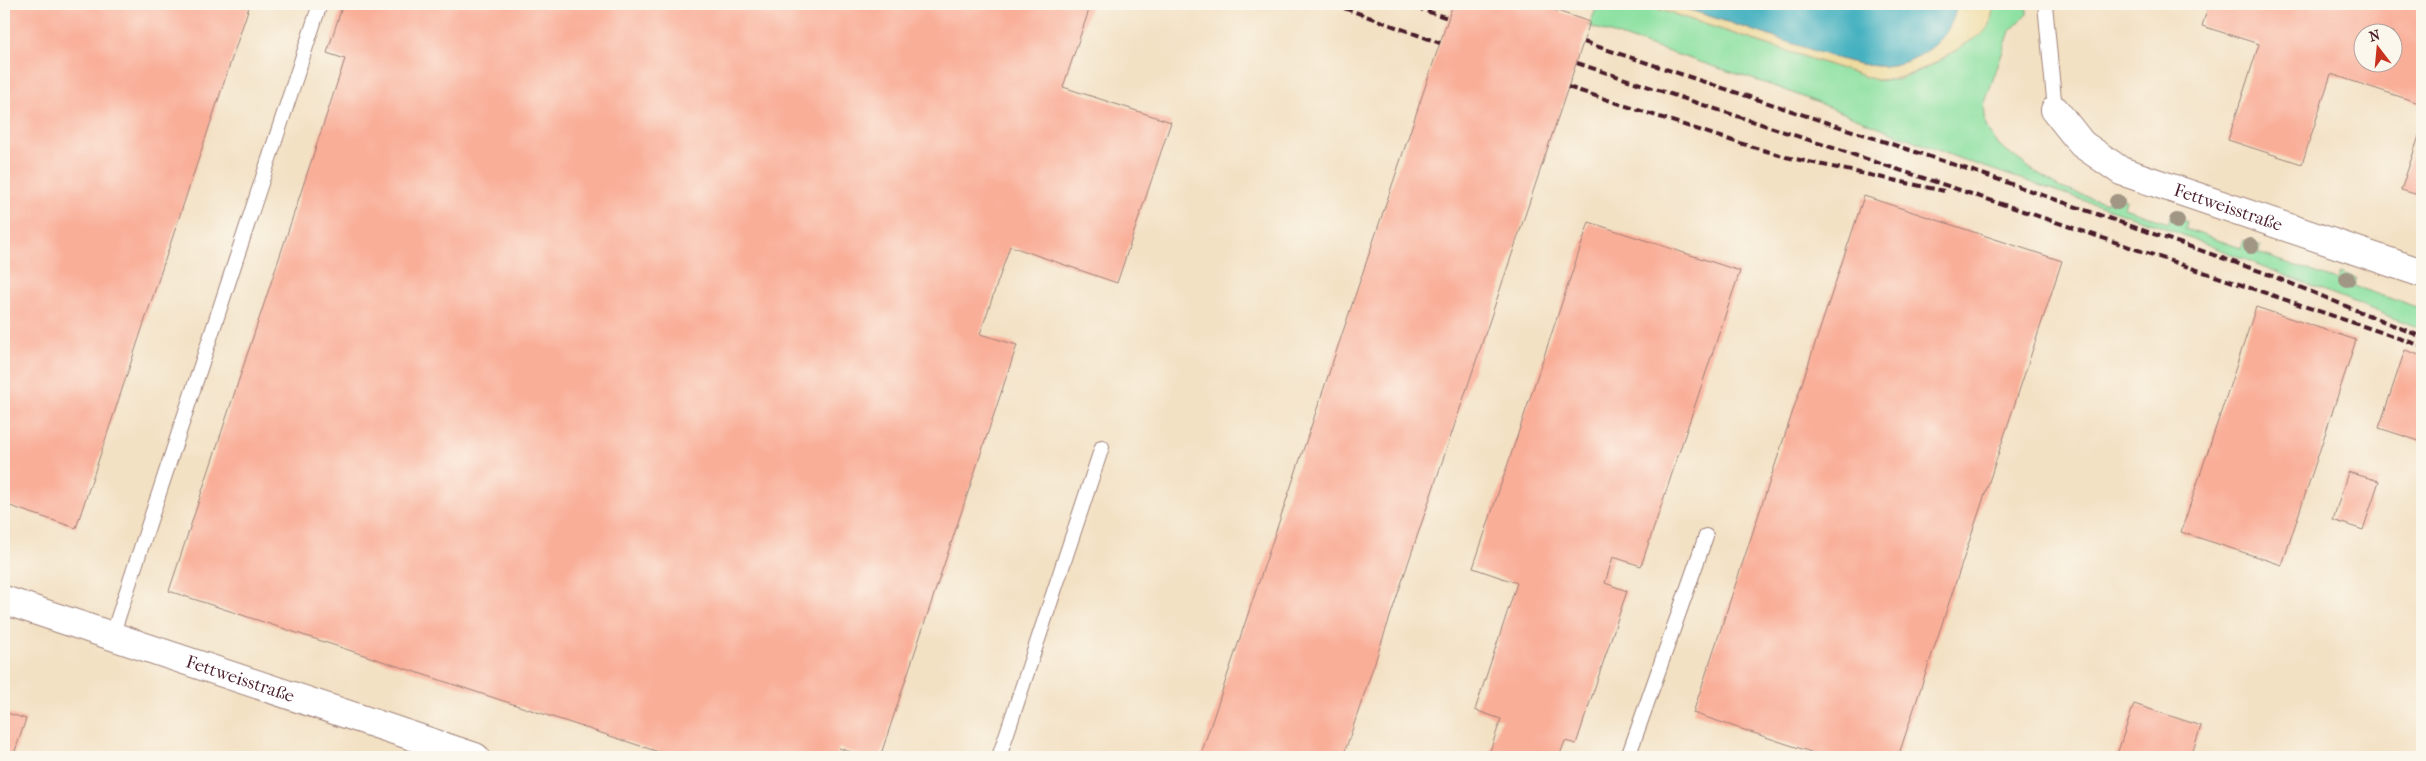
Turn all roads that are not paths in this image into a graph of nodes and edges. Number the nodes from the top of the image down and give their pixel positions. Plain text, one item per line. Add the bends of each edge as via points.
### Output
1 (320, 4) edge
2 (2045, 4) edge
3 (2054, 110) joint
4 (2422, 273) edge
5 (1102, 447) dead end
6 (1706, 536) dead end
7 (4, 600) edge
8 (112, 636) junction
9 (475, 757) edge
10 (999, 757) edge
11 (1628, 757) edge

1 - 8 lane
2 - 3 lane
3 - 4 street, Fettweisstraße via 2082,144 2120,171
5 - 10 lane
6 - 11 lane
7 - 8 street, Fettweisstraße
8 - 9 street, Fettweisstraße

